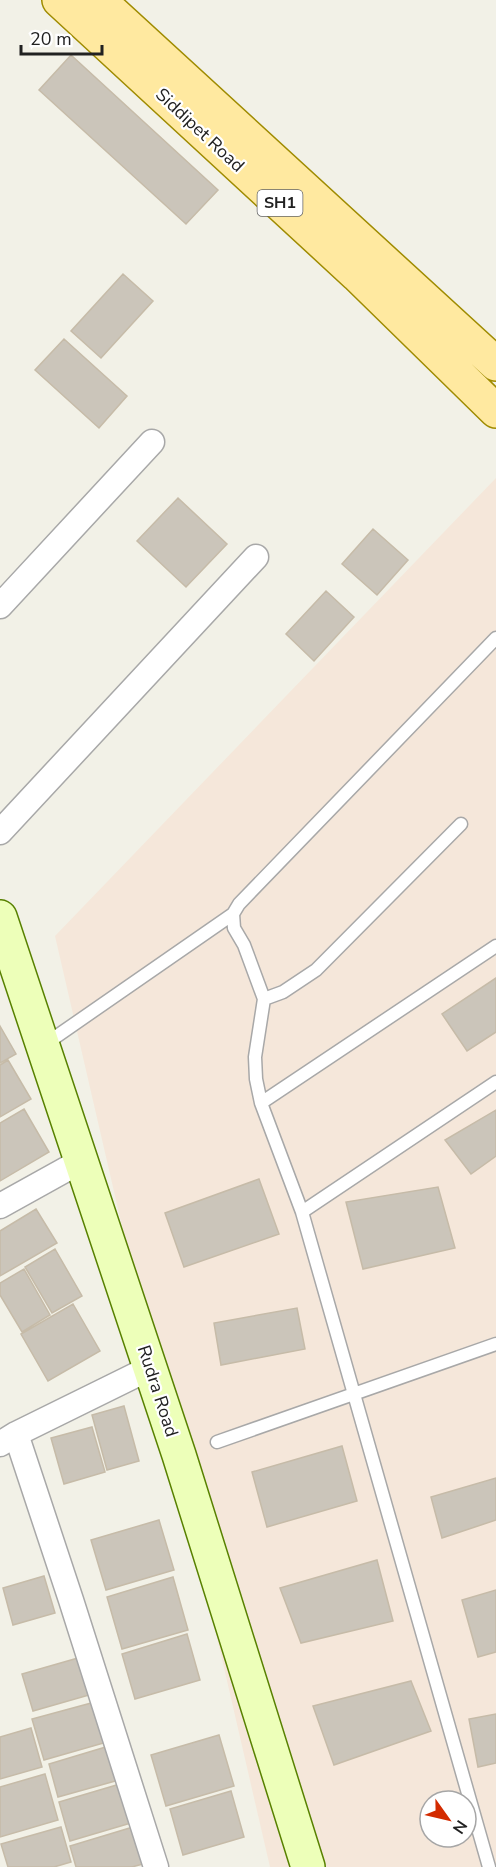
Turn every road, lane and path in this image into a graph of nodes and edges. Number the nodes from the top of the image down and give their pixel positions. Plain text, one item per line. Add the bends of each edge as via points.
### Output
1 (58, 0) edge
2 (99, 0) edge
3 (496, 364) edge
4 (496, 411) edge
5 (152, 442) dead end
6 (256, 557) dead end
7 (0, 606) edge
8 (496, 638) edge
9 (461, 824) dead end
10 (0, 832) edge
11 (233, 914) junction
12 (0, 917) edge
13 (496, 946) edge
14 (264, 999) junction
15 (43, 1046) junction
16 (496, 1082) edge
17 (261, 1103) junction
18 (81, 1161) junction
19 (0, 1206) edge
20 (302, 1212) junction
21 (496, 1344) edge
22 (150, 1368) junction
23 (354, 1393) junction
24 (8, 1439) edge
25 (217, 1442) dead end
26 (156, 1867) edge
27 (308, 1867) edge
28 (489, 1867) edge

1 - 4 main road, Siddipet Road / SH1 via 357,275
2 - 3 main road, Siddipet Road / SH1
5 - 7 street
6 - 10 street
8 - 11 lane
9 - 14 lane via 316,970 283,992
11 - 14 lane via 234,928
11 - 15 lane
12 - 15 main road, Rudra Road
13 - 17 lane
14 - 17 lane via 255,1057
15 - 18 main road, Rudra Road
16 - 20 lane
17 - 20 lane
18 - 19 street
18 - 22 main road, Rudra Road
20 - 23 lane
21 - 23 lane
22 - 24 street
22 - 27 main road, Rudra Road
23 - 25 lane
23 - 28 lane
24 - 26 street via 71,1600

